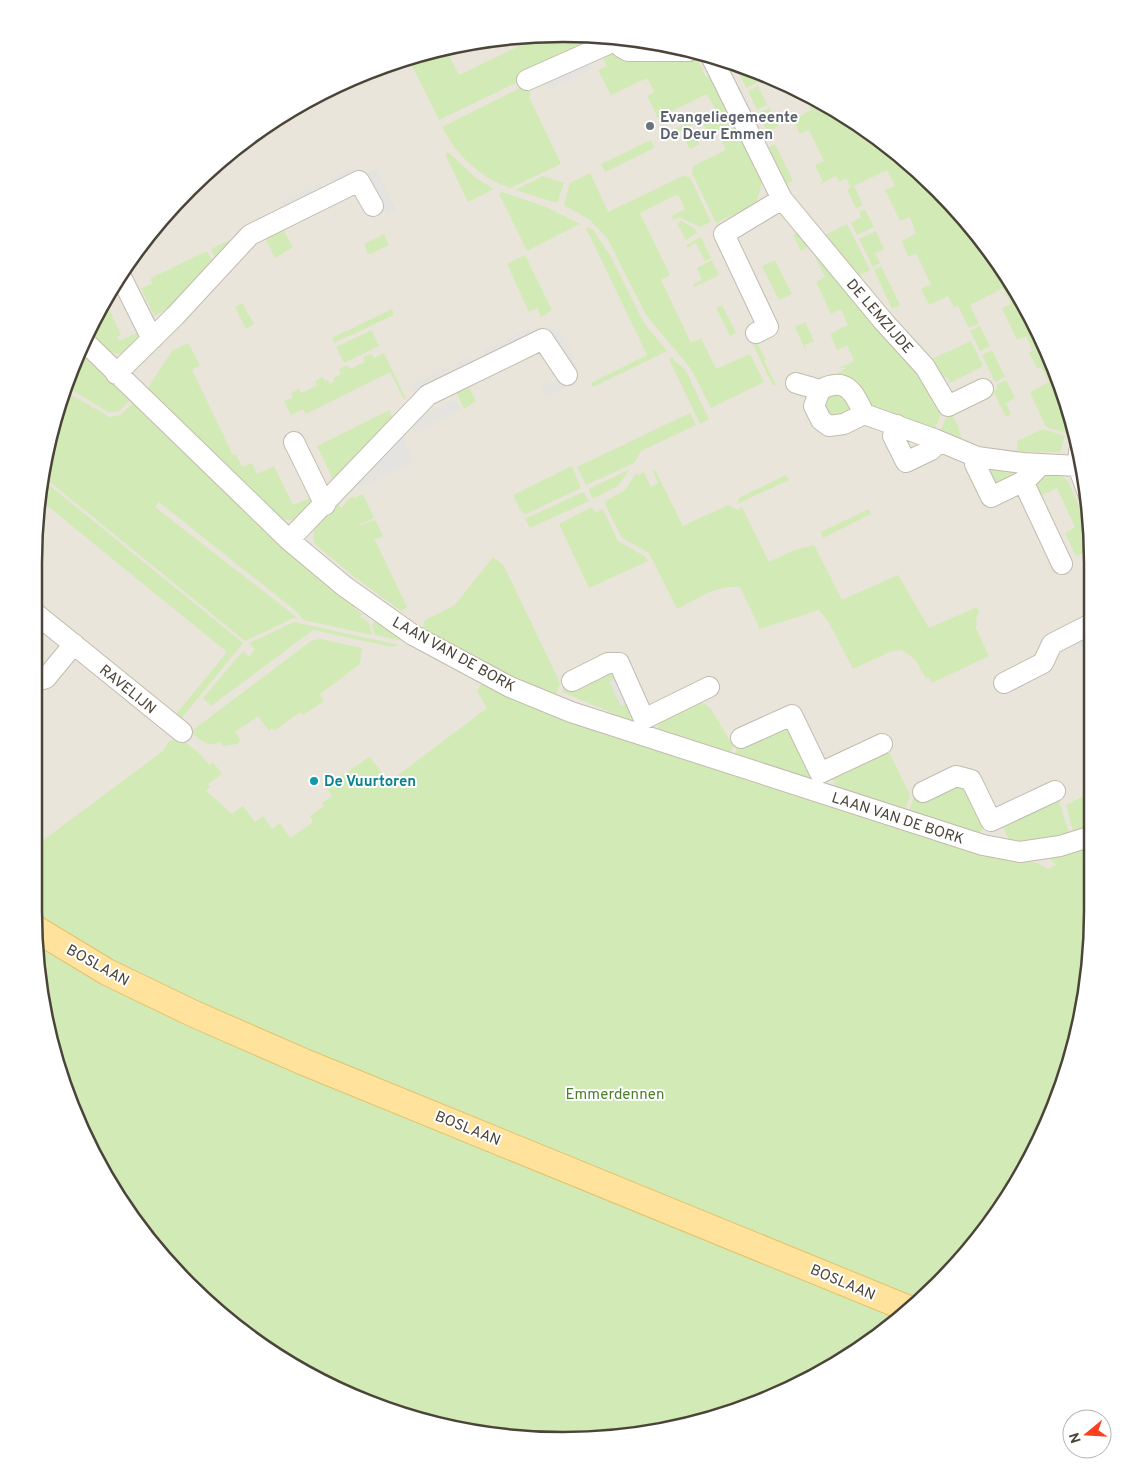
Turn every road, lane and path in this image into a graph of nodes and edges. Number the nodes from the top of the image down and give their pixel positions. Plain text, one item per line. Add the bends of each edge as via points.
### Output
1 (604, 45) edge
2 (620, 46) edge
3 (654, 51) edge
4 (716, 65) edge
5 (527, 80) dead end
6 (782, 199) junction
7 (374, 206) dead end
8 (123, 285) edge
9 (756, 333) dead end
10 (152, 339) junction
11 (90, 347) edge
12 (116, 374) junction
13 (567, 375) dead end
14 (796, 383) dead end
15 (983, 389) dead end
16 (820, 390) junction
17 (864, 414) junction
18 (897, 425) junction
19 (939, 441) junction
20 (294, 442) dead end
21 (977, 457) junction
22 (1074, 460) edge
23 (1042, 464) junction
24 (1023, 481) junction
25 (324, 505) junction
26 (289, 540) junction
27 (1062, 564) dead end
28 (42, 618) edge
29 (1084, 628) edge
30 (74, 644) junction
31 (42, 679) edge
32 (572, 681) dead end
33 (1004, 683) dead end
34 (710, 687) dead end
35 (641, 726) junction
36 (182, 732) dead end
37 (741, 738) dead end
38 (882, 744) dead end
39 (816, 782) junction
40 (1054, 791) dead end
41 (923, 792) dead end
42 (991, 821) junction
43 (1084, 838) edge
44 (983, 845) junction
45 (43, 933) edge
46 (902, 1306) edge

1 - 5 street
2 - 3 street via 628,51
4 - 6 street, DE LEMZIJDE
6 - 9 street via 724,234 768,328
6 - 15 street, DE LEMZIJDE via 925,367 948,406
7 - 10 street via 359,181 250,235
8 - 10 street
10 - 12 street
11 - 12 street, LAAN VAN DE BORK
12 - 26 street, LAAN VAN DE BORK
13 - 25 street via 543,339 428,395
14 - 16 street
16 - 17 street via 830,385 844,385 855,395
16 - 17 street via 814,406 821,420 829,426 844,424
17 - 18 street
18 - 19 street
18 - 19 street via 893,436 906,462 931,450
19 - 21 street
20 - 25 street
21 - 23 street
21 - 24 street via 974,464 990,497
22 - 23 street
23 - 24 street
24 - 27 street
25 - 26 street
26 - 35 street, LAAN VAN DE BORK via 344,586 413,635 510,687 571,712
28 - 30 street, RAVELIJN
29 - 33 street via 1052,644 1044,663
30 - 31 street
30 - 36 street, RAVELIJN
32 - 35 street via 608,663 620,663
34 - 35 street
35 - 39 street, LAAN VAN DE BORK
37 - 39 street, LAAN VAN DE BORK via 792,715
38 - 39 street, LAAN VAN DE BORK
39 - 44 street, LAAN VAN DE BORK
40 - 42 street
41 - 42 street via 956,776 971,780
42 - 44 street, LAAN VAN DE BORK
43 - 44 street, LAAN VAN DE BORK via 1060,846 1020,852
45 - 46 main road, BOSLAAN via 107,972 192,1013

